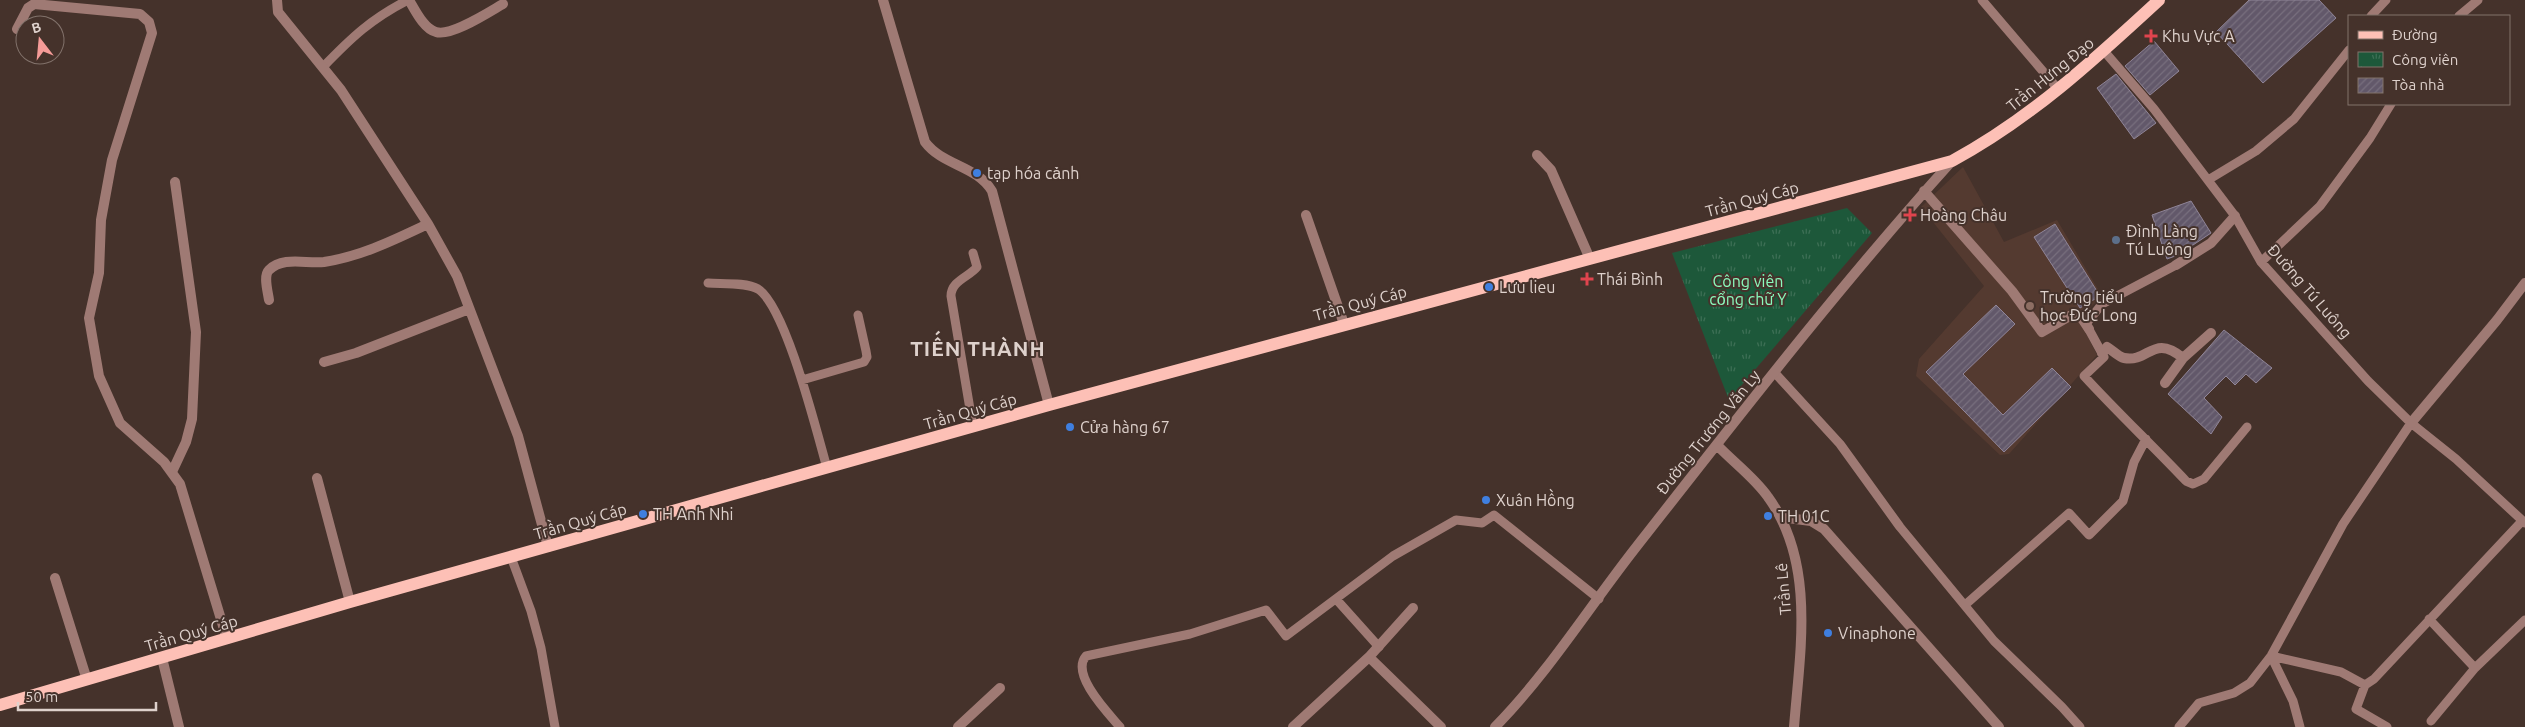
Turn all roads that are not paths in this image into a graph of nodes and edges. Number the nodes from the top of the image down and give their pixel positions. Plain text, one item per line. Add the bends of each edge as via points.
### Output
1 (277, 0) edge
2 (409, 0) edge
3 (884, 0) edge
4 (1982, 0) edge
5 (2159, 0) edge
6 (2386, 0) edge
7 (2478, 0) edge
8 (34, 2) edge
9 (503, 4) dead end
10 (24, 15) edge
11 (2372, 15) edge
12 (2460, 15) edge
13 (2104, 51) junction
14 (2348, 51) edge
15 (323, 67) junction
16 (2058, 90) junction
17 (2389, 105) edge
18 (1537, 155) dead end
19 (1952, 161) junction
20 (2208, 180) junction
21 (175, 182) dead end
22 (1924, 191) junction
23 (1306, 216) dead end
24 (2235, 216) junction
25 (428, 224) junction
26 (973, 253) dead end
27 (1590, 259) junction
28 (2261, 262) junction
29 (2176, 264) joint
30 (708, 282) dead end
31 (2525, 282) edge
32 (269, 300) dead end
33 (469, 309) junction
34 (858, 315) dead end
35 (1344, 324) junction
36 (2088, 329) junction
37 (2211, 333) dead end
38 (2102, 353) junction
39 (2183, 358) junction
40 (324, 362) dead end
41 (1775, 373) junction
42 (802, 380) junction
43 (2165, 383) dead end
44 (1049, 405) junction
45 (2411, 423) junction
46 (973, 426) junction
47 (2247, 427) dead end
48 (2146, 439) junction
49 (1716, 445) junction
50 (827, 468) junction
51 (172, 472) junction
52 (317, 478) dead end
53 (1780, 517) junction
54 (2524, 522) edge
55 (548, 547) junction
56 (512, 557) junction
57 (55, 578) dead end
58 (1336, 599) junction
59 (1599, 599) junction
60 (350, 602) junction
61 (1965, 605) junction
62 (1413, 608) dead end
63 (2429, 619) junction
64 (2525, 620) edge
65 (227, 640) junction
66 (1379, 647) junction
67 (2271, 656) junction
68 (1370, 657) junction
69 (162, 658) junction
70 (2475, 668) junction
71 (88, 680) junction
72 (2365, 685) junction
73 (1000, 688) dead end
74 (0, 705) edge
75 (2431, 721) dead end
76 (179, 727) edge
77 (555, 727) edge
78 (958, 727) edge
79 (1119, 727) edge
80 (1293, 727) edge
81 (1441, 727) edge
82 (1495, 727) edge
83 (1794, 727) edge
84 (1999, 727) edge
85 (2080, 727) edge
86 (2179, 727) edge
87 (2300, 727) edge
88 (2387, 727) edge

1 - 15 street via 278,12
2 - 9 street via 425,24 436,32 451,32
2 - 15 lane via 381,14 356,33
3 - 44 street via 925,142 936,154 982,178 992,190
4 - 16 lane
5 - 13 main road, Trần Hưng Đạo
6 - 11 lane
7 - 12 lane
8 - 10 street
8 - 51 street via 140,14 149,22 152,33 112,160 101,220 99,273 89,318 99,376 120,423
13 - 16 main road, Trần Hưng Đạo
13 - 20 lane, Đường Tú Luông via 2154,109
14 - 20 lane via 2294,119 2256,151
15 - 25 street
16 - 19 main road, Trần Hưng Đạo via 2011,126
17 - 28 lane via 2365,145 2320,206
18 - 27 street via 1551,170
19 - 22 street, Đường Trương Văn Ly
19 - 27 main road, Trần Quý Cáp
20 - 24 lane, Đường Tú Luông
21 - 51 street via 196,332 192,418 186,442
22 - 36 street via 2012,291 2042,332 2075,313
22 - 41 street, Đường Trương Văn Ly
23 - 35 street
24 - 28 lane, Đường Tú Luông
24 - 29 street via 2211,243
25 - 32 street via 368,252 342,259 280,263 266,275
25 - 33 street via 457,276
26 - 46 lane via 978,267 955,284 951,296
27 - 35 main road, Trần Quý Cáp
28 - 45 lane, Đường Tú Luông via 2368,381
29 - 36 lane via 2102,304 2086,324
30 - 42 lane via 752,287 763,294 778,318
31 - 45 street
33 - 40 street via 356,353
33 - 55 street via 518,436
34 - 42 lane via 867,357 864,362
35 - 44 main road, Trần Quý Cáp
36 - 38 lane
37 - 39 street
38 - 39 street via 2108,347 2125,358 2141,356 2154,348 2171,348
38 - 48 lane via 2104,357 2084,376
39 - 43 street
41 - 49 street, Đường Trương Văn Ly
41 - 61 lane via 1840,444 1900,527
42 - 50 lane
44 - 46 main road, Trần Quý Cáp
45 - 54 lane, Đường Tú Luông via 2456,459
45 - 67 lane via 2343,524
46 - 50 main road, Trần Quý Cáp
47 - 48 lane via 2204,479 2193,484 2186,481
48 - 61 lane via 2134,462 2122,501 2089,535 2068,513
49 - 53 street, Trần Lê via 1768,496
49 - 59 street, Đường Trương Văn Ly
50 - 55 main road, Trần Quý Cáp
51 - 65 street via 180,484 191,516
52 - 60 street
53 - 83 street, Trần Lê via 1798,563 1802,631
53 - 84 street via 1810,521 1824,529
54 - 63 lane
55 - 56 main road, Trần Quý Cáp
56 - 60 main road, Trần Quý Cáp
56 - 77 lane via 541,648
57 - 71 street
58 - 59 lane via 1393,556 1456,520 1482,523 1494,514
58 - 66 lane
58 - 79 lane via 1286,636 1266,610 1190,634 1086,656 1081,668 1086,681
59 - 82 street, Đường Trương Văn Ly via 1550,665
60 - 65 main road, Trần Quý Cáp
61 - 85 lane via 1994,641
62 - 66 street
63 - 70 lane
63 - 72 lane
64 - 70 lane
65 - 69 main road, Trần Quý Cáp
66 - 68 street
67 - 72 lane via 2341,672
67 - 86 lane via 2250,683 2234,693 2199,703
67 - 87 lane via 2293,701
68 - 80 street
68 - 81 street
69 - 71 main road, Trần Quý Cáp
69 - 76 street
70 - 75 lane
71 - 74 main road, Trần Quý Cáp
72 - 88 lane via 2356,708
73 - 78 street

